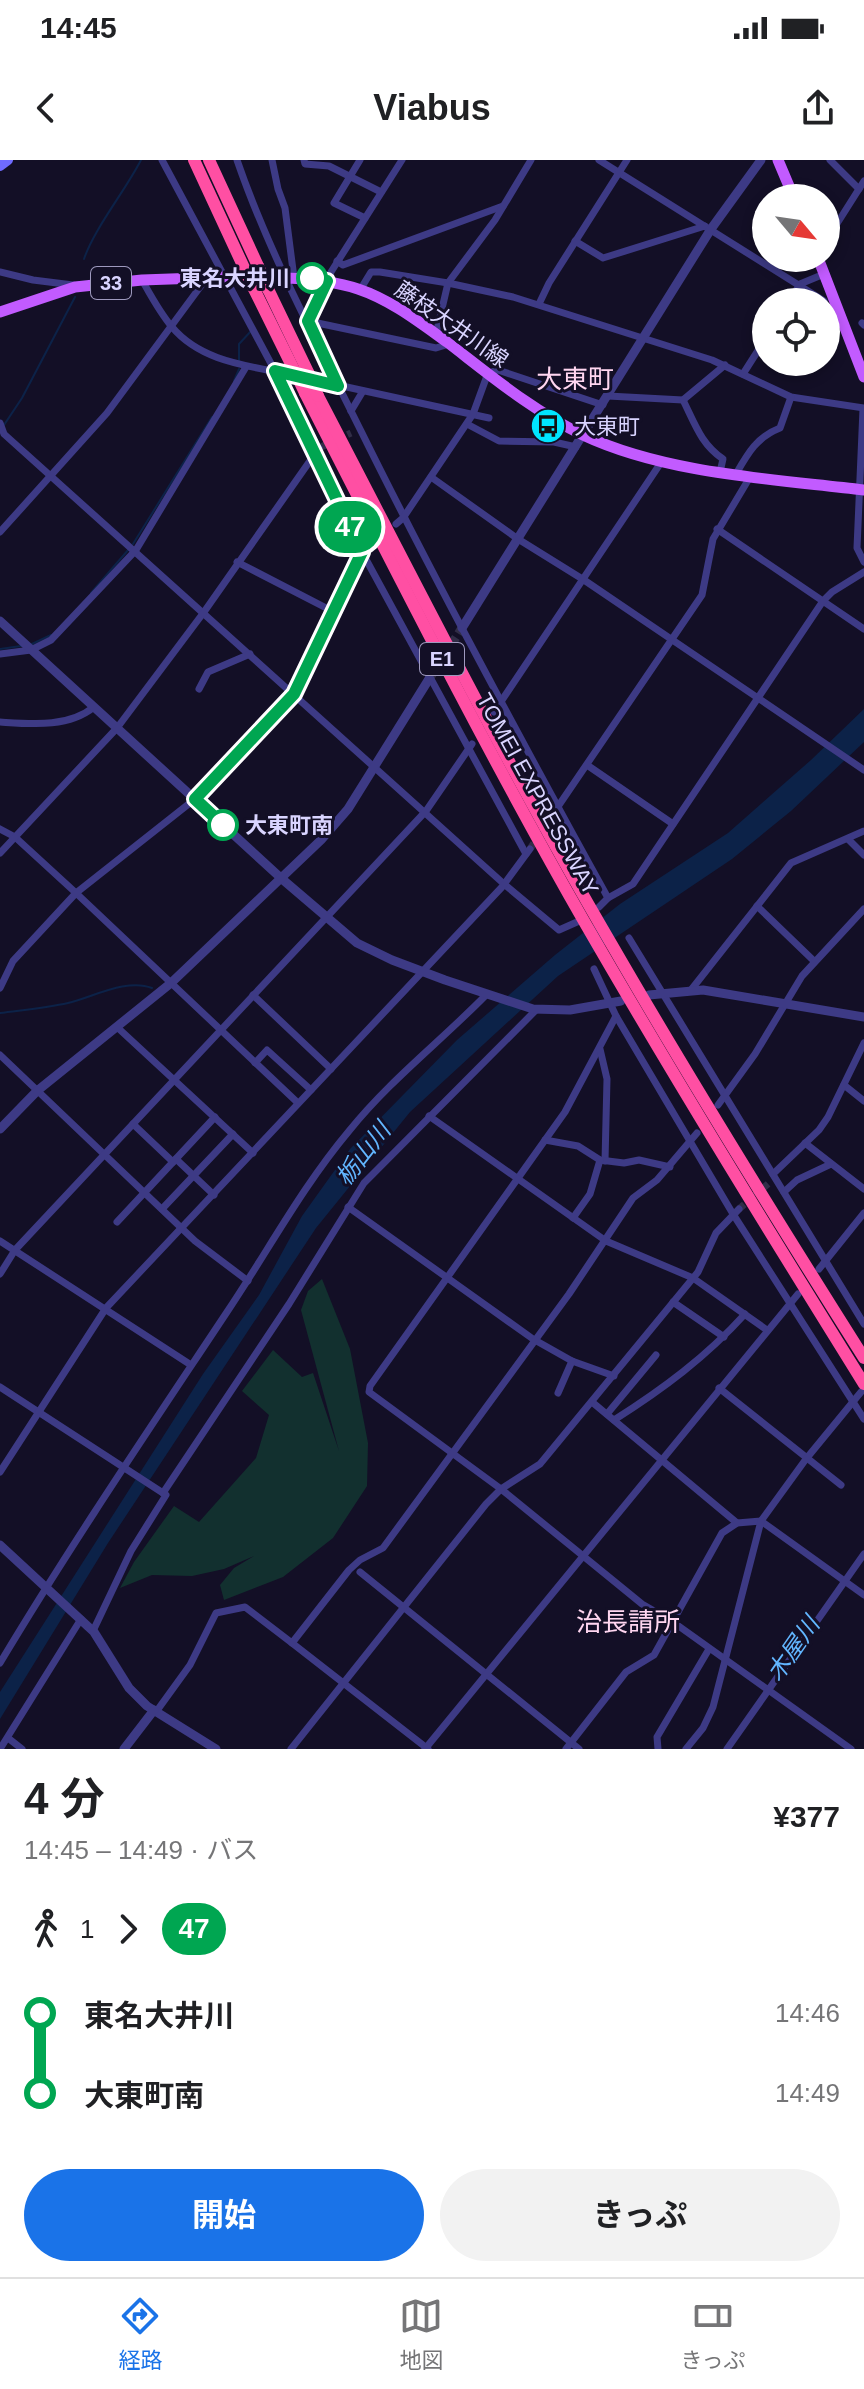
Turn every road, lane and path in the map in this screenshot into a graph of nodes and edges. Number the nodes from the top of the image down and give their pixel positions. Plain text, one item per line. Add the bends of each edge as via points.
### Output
1 (8, 160) edge
2 (162, 160) edge
3 (194, 160) edge
4 (209, 160) edge
5 (237, 160) edge
6 (272, 160) edge
7 (304, 160) edge
8 (360, 160) edge
9 (402, 160) edge
10 (531, 160) edge
11 (599, 160) edge
12 (627, 160) edge
13 (761, 160) edge
14 (778, 160) edge
15 (785, 160) edge
16 (831, 160) edge
17 (0, 166) edge
18 (619, 172) junction
19 (350, 176) junction
20 (864, 181) edge
21 (790, 184) edge
22 (793, 184) edge
23 (859, 189) junction
24 (381, 192) junction
25 (504, 206) junction
26 (365, 218) junction
27 (840, 219) edge
28 (708, 227) junction
29 (575, 241) junction
30 (337, 261) junction
31 (252, 269) junction
32 (0, 272) edge
33 (830, 272) edge
34 (824, 274) joint
35 (226, 277) junction
36 (290, 278) junction
37 (206, 279) junction
38 (142, 280) junction
39 (327, 281) junction
40 (47, 282) junction
41 (448, 283) junction
42 (800, 284) junction
43 (86, 285) junction
44 (798, 288) edge
45 (806, 288) edge
46 (360, 290) junction
47 (45, 295) junction
48 (539, 304) junction
49 (0, 312) edge
50 (308, 321) junction
51 (172, 327) junction
52 (436, 334) junction
53 (644, 338) junction
54 (449, 344) junction
55 (864, 357) edge
56 (752, 360) edge
57 (725, 365) junction
58 (246, 367) junction
59 (275, 371) junction
60 (488, 373) junction
61 (743, 374) junction
62 (864, 377) edge
63 (338, 386) junction
64 (363, 391) junction
65 (791, 397) junction
66 (606, 400) junction
67 (683, 400) junction
68 (863, 408) edge
69 (351, 411) junction
70 (473, 414) junction
71 (489, 418) dead end
72 (0, 424) edge
73 (467, 424) junction
74 (360, 428) junction
75 (351, 433) tunnel mouth
76 (584, 436) junction
77 (576, 447) junction
78 (316, 451) junction
79 (662, 461) junction
80 (720, 472) junction
81 (736, 474) junction
82 (751, 475) junction
83 (51, 476) junction
84 (431, 477) junction
85 (861, 490) edge
86 (403, 518) junction
87 (396, 524) dead end
88 (717, 529) junction
89 (0, 532) edge
90 (518, 539) junction
91 (370, 546) dead end
92 (136, 550) junction
93 (362, 552) junction
94 (237, 562) junction
95 (864, 562) edge
96 (864, 572) edge
97 (584, 580) junction
98 (823, 601) junction
99 (204, 612) junction
100 (334, 612) junction
101 (3, 628) edge
102 (462, 628) junction
103 (864, 629) edge
104 (672, 640) junction
105 (31, 650) junction
106 (0, 654) edge
107 (250, 654) junction
108 (429, 679) junction
109 (199, 689) dead end
110 (294, 694) junction
111 (759, 698) junction
112 (500, 703) junction
113 (94, 707) junction
114 (494, 712) dead end
115 (0, 722) edge
116 (117, 728) junction
117 (470, 747) junction
118 (587, 765) junction
119 (375, 766) junction
120 (861, 768) edge
121 (195, 799) junction
122 (556, 809) junction
123 (426, 811) junction
124 (673, 824) junction
125 (0, 829) edge
126 (864, 831) edge
127 (15, 837) junction
128 (848, 839) junction
129 (0, 853) edge
130 (864, 855) edge
131 (282, 879) junction
132 (504, 884) junction
133 (76, 893) junction
134 (608, 898) junction
135 (757, 906) junction
136 (864, 909) edge
137 (589, 916) junction
138 (325, 918) junction
139 (629, 938) dead end
140 (607, 948) junction
141 (814, 961) junction
142 (594, 969) dead end
143 (423, 971) junction
144 (171, 983) junction
145 (0, 988) edge
146 (691, 990) junction
147 (663, 992) junction
148 (253, 995) junction
149 (488, 995) junction
150 (649, 995) dead end
151 (621, 1001) dead end
152 (610, 1002) junction
153 (788, 1003) junction
154 (535, 1009) junction
155 (616, 1016) junction
156 (864, 1017) edge
157 (118, 1028) junction
158 (221, 1030) junction
159 (863, 1045) edge
160 (600, 1046) junction
161 (0, 1055) edge
162 (255, 1063) junction
163 (331, 1069) junction
164 (175, 1079) junction
165 (844, 1085) junction
166 (311, 1090) junction
167 (37, 1091) junction
168 (725, 1096) junction
169 (864, 1101) edge
170 (298, 1103) junction
171 (718, 1105) dead end
172 (429, 1116) junction
173 (215, 1117) junction
174 (133, 1124) junction
175 (0, 1129) edge
176 (233, 1134) junction
177 (694, 1136) junction
178 (545, 1140) junction
179 (805, 1143) junction
180 (253, 1153) junction
181 (105, 1155) junction
182 (175, 1160) junction
183 (603, 1160) junction
184 (831, 1164) junction
185 (670, 1167) junction
186 (194, 1176) junction
187 (772, 1178) junction
188 (518, 1179) junction
189 (864, 1189) edge
190 (784, 1192) junction
191 (145, 1193) junction
192 (214, 1195) junction
193 (348, 1207) junction
194 (162, 1209) junction
195 (736, 1211) junction
196 (864, 1213) edge
197 (573, 1218) junction
198 (117, 1222) dead end
199 (183, 1228) junction
200 (0, 1241) edge
201 (606, 1241) junction
202 (15, 1250) junction
203 (822, 1265) junction
204 (0, 1274) edge
205 (448, 1277) junction
206 (693, 1278) junction
207 (248, 1281) junction
208 (798, 1294) dead end
209 (791, 1301) junction
210 (673, 1302) junction
211 (106, 1308) junction
212 (745, 1314) junction
213 (864, 1324) edge
214 (767, 1330) junction
215 (724, 1337) junction
216 (533, 1339) junction
217 (656, 1355) dead end
218 (864, 1358) edge
219 (572, 1361) junction
220 (191, 1365) junction
221 (614, 1376) junction
222 (0, 1387) edge
223 (719, 1388) junction
224 (863, 1388) edge
225 (558, 1393) dead end
226 (852, 1401) junction
227 (592, 1402) junction
228 (38, 1411) junction
229 (607, 1414) junction
230 (864, 1419) edge
231 (614, 1420) junction
232 (451, 1454) junction
233 (806, 1459) junction
234 (660, 1461) junction
235 (124, 1468) junction
236 (0, 1472) edge
237 (841, 1485) dead end
238 (501, 1489) junction
239 (163, 1493) junction
240 (761, 1521) junction
241 (737, 1523) junction
242 (0, 1545) edge
243 (864, 1554) edge
244 (582, 1557) junction
245 (360, 1572) dead end
246 (844, 1580) junction
247 (45, 1587) junction
248 (864, 1595) edge
249 (402, 1606) junction
250 (81, 1619) junction
251 (673, 1622) junction
252 (93, 1631) junction
253 (292, 1643) junction
254 (709, 1649) junction
255 (727, 1662) junction
256 (0, 1663) edge
257 (485, 1674) junction
258 (343, 1682) junction
259 (766, 1690) junction
260 (155, 1711) junction
261 (8, 1738) junction
262 (568, 1746) edge
263 (426, 1748) edge
264 (0, 1749) edge
265 (22, 1749) edge
266 (124, 1749) edge
267 (216, 1749) edge
268 (291, 1749) edge
269 (579, 1749) edge
270 (658, 1749) edge
271 (686, 1749) edge
272 (727, 1749) edge
273 (851, 1749) edge

1 - 17 main road
2 - 35 street
3 - 31 highway, TOMEI EXPRESSWAY / E1
4 - 31 highway, TOMEI EXPRESSWAY / E1
5 - 36 street
6 - 36 street via 285,208
7 - 19 street
8 - 19 street
9 - 24 street
10 - 25 street
11 - 18 street
12 - 18 street
13 - 28 street
14 - 21 main road
15 - 22 main road
16 - 23 street
18 - 28 street
18 - 29 street
19 - 24 street
19 - 26 street via 334,203
20 - 23 street
23 - 27 street
24 - 26 street
25 - 30 street via 343,265
25 - 41 street
26 - 30 street
28 - 29 street via 603,258
28 - 42 street
28 - 53 street
29 - 48 street
30 - 39 street
31 - 137 highway, TOMEI EXPRESSWAY / E1, bridge via 268,289 318,396
31 - 137 highway, TOMEI EXPRESSWAY / E1, bridge via 253,287 447,669
32 - 40 street
33 - 55 main road
34 - 42 street
34 - 62 main road
35 - 37 main road, 33
35 - 59 street
36 - 39 main road, 藤枝大井川線
36 - 50 street
37 - 38 main road, 33
37 - 51 street
38 - 43 main road, 33
38 - 51 street
39 - 46 main road, 藤枝大井川線
39 - 50 street
40 - 43 street
40 - 47 street
41 - 46 street via 371,272
41 - 48 street
41 - 52 street
42 - 44 street
42 - 45 street
43 - 47 main road, 33
46 - 52 main road, 藤枝大井川線
47 - 49 main road, 33
48 - 53 street
50 - 54 street via 436,348
50 - 63 street
51 - 58 street via 202,351
51 - 83 street
52 - 54 main road, 藤枝大井川線
53 - 57 street
53 - 66 street
54 - 60 main road, 藤枝大井川線
56 - 61 street
57 - 61 street
57 - 67 street
58 - 59 street
58 - 92 street
59 - 63 street
59 - 78 street
60 - 66 street via 498,370
60 - 70 street
60 - 76 main road, 藤枝大井川線
61 - 65 street
63 - 64 street
63 - 69 street
64 - 69 street
64 - 70 street
65 - 68 street
65 - 81 street via 780,428 752,447
66 - 67 street
66 - 76 street
67 - 80 street via 699,438 723,459
68 - 85 street
69 - 74 street
70 - 71 street
70 - 73 street
72 - 83 street via 4,434
73 - 77 street via 499,441
73 - 84 street
74 - 75 street
74 - 86 street
76 - 77 street
76 - 79 main road, 藤枝大井川線
77 - 90 street
78 - 93 street
78 - 94 street
79 - 80 main road, 藤枝大井川線
79 - 97 street
80 - 81 main road, 藤枝大井川線
81 - 82 main road, 藤枝大井川線
82 - 85 main road, 藤枝大井川線
82 - 88 street
83 - 89 street
83 - 92 street
84 - 86 street
84 - 90 street
85 - 95 street via 857,548
86 - 87 street
86 - 102 street
88 - 98 street
88 - 104 street via 702,595
90 - 97 street
90 - 102 street
91 - 93 street
92 - 99 street
92 - 105 street via 60,634
93 - 100 street
93 - 108 street
94 - 99 street
94 - 100 street
96 - 98 street
97 - 104 street
97 - 112 street
98 - 103 street
98 - 111 street
99 - 107 street
99 - 116 street
100 - 110 street
101 - 105 street
102 - 112 street
104 - 111 street
104 - 118 street
105 - 106 street
105 - 113 street
107 - 109 street via 208,672
107 - 110 street
108 - 117 street
108 - 119 street
110 - 119 street
110 - 121 street
111 - 120 street
111 - 124 street
112 - 114 street
112 - 122 street
113 - 115 street via 60,722
113 - 116 street
116 - 121 street
116 - 127 street
117 - 123 street
117 - 132 street via 528,852
118 - 122 street
118 - 124 street
119 - 123 street
119 - 131 street via 336,825
121 - 131 street
121 - 133 street
122 - 134 street
123 - 132 street
123 - 138 street
124 - 134 street via 633,884
125 - 127 street
126 - 128 street
127 - 129 street
127 - 133 street
128 - 130 street
128 - 135 street via 791,863
131 - 138 street
131 - 144 street
132 - 137 street via 559,930
132 - 143 street
133 - 144 street
133 - 145 street via 13,961
134 - 137 street
135 - 141 street
135 - 146 street
136 - 141 street
137 - 140 highway, TOMEI EXPRESSWAY / E1
138 - 143 street via 370,950
138 - 148 street
139 - 147 street
140 - 218 highway, TOMEI EXPRESSWAY / E1
140 - 224 highway, TOMEI EXPRESSWAY / E1 via 732,1172
141 - 153 street
142 - 152 street
143 - 149 street
143 - 163 street
144 - 157 street
144 - 158 street
146 - 147 street
146 - 153 street
147 - 150 street
147 - 168 street
148 - 158 street
148 - 163 street
149 - 154 street
149 - 207 street via 419,1056 348,1131 296,1201
151 - 152 street
152 - 154 street via 570,1010
152 - 155 street
153 - 156 street
153 - 168 street
154 - 172 street
155 - 160 street
155 - 177 street
157 - 164 street
157 - 167 street
158 - 162 street
158 - 164 street
159 - 165 street
160 - 178 street
160 - 183 street via 607,1079
161 - 167 street
162 - 166 street via 267,1050
162 - 170 street
163 - 166 street
164 - 173 street
164 - 174 street
165 - 169 street
165 - 179 street via 828,1117
166 - 170 street
167 - 175 street
167 - 181 street
168 - 171 street
168 - 187 street
170 - 180 street
172 - 188 street
172 - 193 street via 364,1183
173 - 176 street
173 - 182 street
174 - 181 street
174 - 182 street
176 - 180 street
176 - 186 street
177 - 185 street
177 - 195 street
178 - 183 street via 578,1146
178 - 188 street
179 - 184 street
179 - 187 street
180 - 192 street
181 - 191 street
181 - 202 street
182 - 186 street
182 - 191 street
183 - 185 street
183 - 197 street via 590,1194
184 - 189 street
184 - 190 street
185 - 201 street via 633,1198
186 - 192 street
186 - 194 street
187 - 190 street
188 - 197 street
188 - 205 street
190 - 203 street
191 - 194 street
191 - 198 street
192 - 199 street
193 - 205 street
193 - 239 street
194 - 199 street
195 - 206 street via 716,1233
195 - 209 street
196 - 203 street
197 - 201 street
199 - 207 street
199 - 211 street
200 - 202 street
201 - 206 street
201 - 216 street
202 - 204 street
202 - 211 street
203 - 213 street
205 - 216 street
205 - 232 street via 369,1392
206 - 210 street
206 - 212 street
207 - 220 street
208 - 209 street
209 - 214 street
209 - 226 street
210 - 215 street
210 - 221 street
211 - 220 street
211 - 228 street
212 - 214 street
212 - 215 street
214 - 223 street
215 - 231 street via 677,1379
216 - 219 street
216 - 232 street
217 - 229 street
219 - 221 street
219 - 225 street
220 - 235 street
221 - 227 street
222 - 228 street
223 - 233 street
223 - 234 street
224 - 226 street
226 - 230 street
226 - 233 street
227 - 229 street
227 - 238 street via 540,1464
228 - 235 street
228 - 236 street
229 - 231 street
231 - 234 street
232 - 238 street
232 - 253 street via 383,1548 349,1570
233 - 237 street
233 - 240 street
234 - 241 street
234 - 244 street
235 - 239 street
235 - 247 street
238 - 244 street
238 - 249 street
239 - 252 street
240 - 241 street
240 - 246 street
240 - 255 street
241 - 251 street via 722,1533
242 - 247 street
243 - 246 street
244 - 251 street
244 - 257 street
245 - 249 street
246 - 248 street
246 - 259 street
247 - 250 street
247 - 256 street
249 - 257 street
249 - 258 street
250 - 252 street
250 - 261 street
251 - 254 street
251 - 262 street via 654,1655 626,1672
252 - 260 street via 129,1688
253 - 258 street
253 - 260 street via 245,1607 216,1613 190,1665
254 - 255 street
254 - 270 street via 657,1737
255 - 259 street
255 - 271 street via 713,1707
257 - 262 street
257 - 263 street
258 - 263 street
258 - 268 street
259 - 272 street
259 - 273 street
260 - 266 street
260 - 267 street
261 - 264 street
261 - 265 street
262 - 269 street

